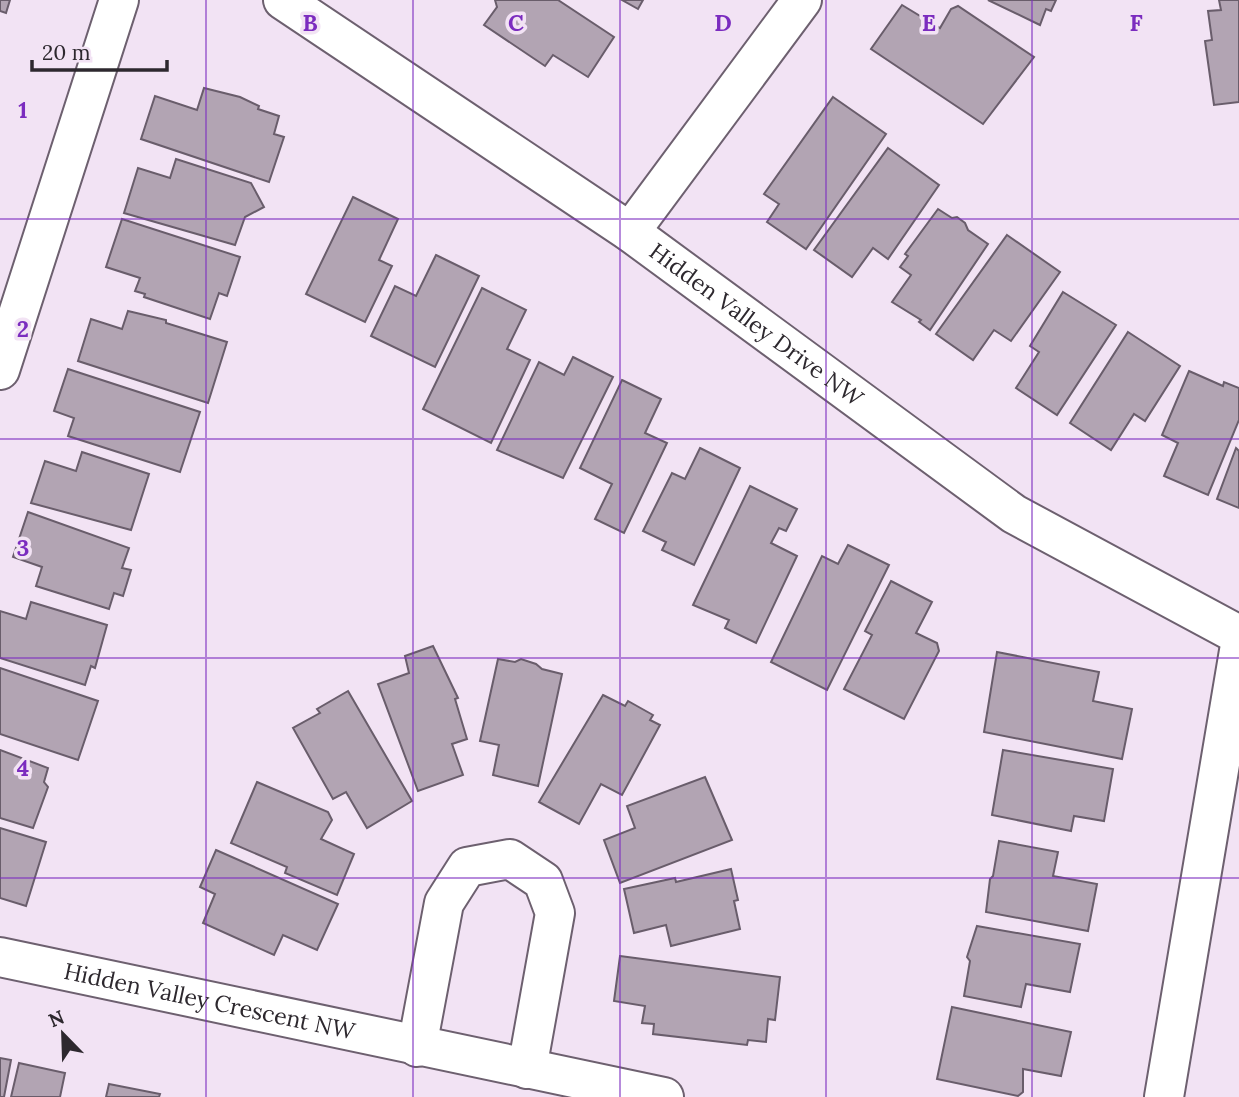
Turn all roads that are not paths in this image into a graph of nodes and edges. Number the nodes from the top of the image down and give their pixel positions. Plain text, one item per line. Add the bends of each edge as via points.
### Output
1 (119, 0) edge
2 (283, 0) edge
3 (802, 0) edge
4 (630, 232) junction
5 (0, 370) edge
6 (1239, 635) edge
7 (1239, 651) edge
8 (0, 957) edge
9 (417, 1047) junction
10 (527, 1069) junction
11 (664, 1097) edge
12 (1164, 1097) edge

1 - 5 street
2 - 4 street, Hidden Valley Drive NW
3 - 4 street
4 - 6 street, Hidden Valley Drive NW via 1014,514
7 - 12 street
8 - 9 street, Hidden Valley Crescent NW
9 - 10 street, Hidden Valley Crescent NW
9 - 10 street via 444,903 467,867 510,859 543,881 555,913
10 - 11 street, Hidden Valley Crescent NW

